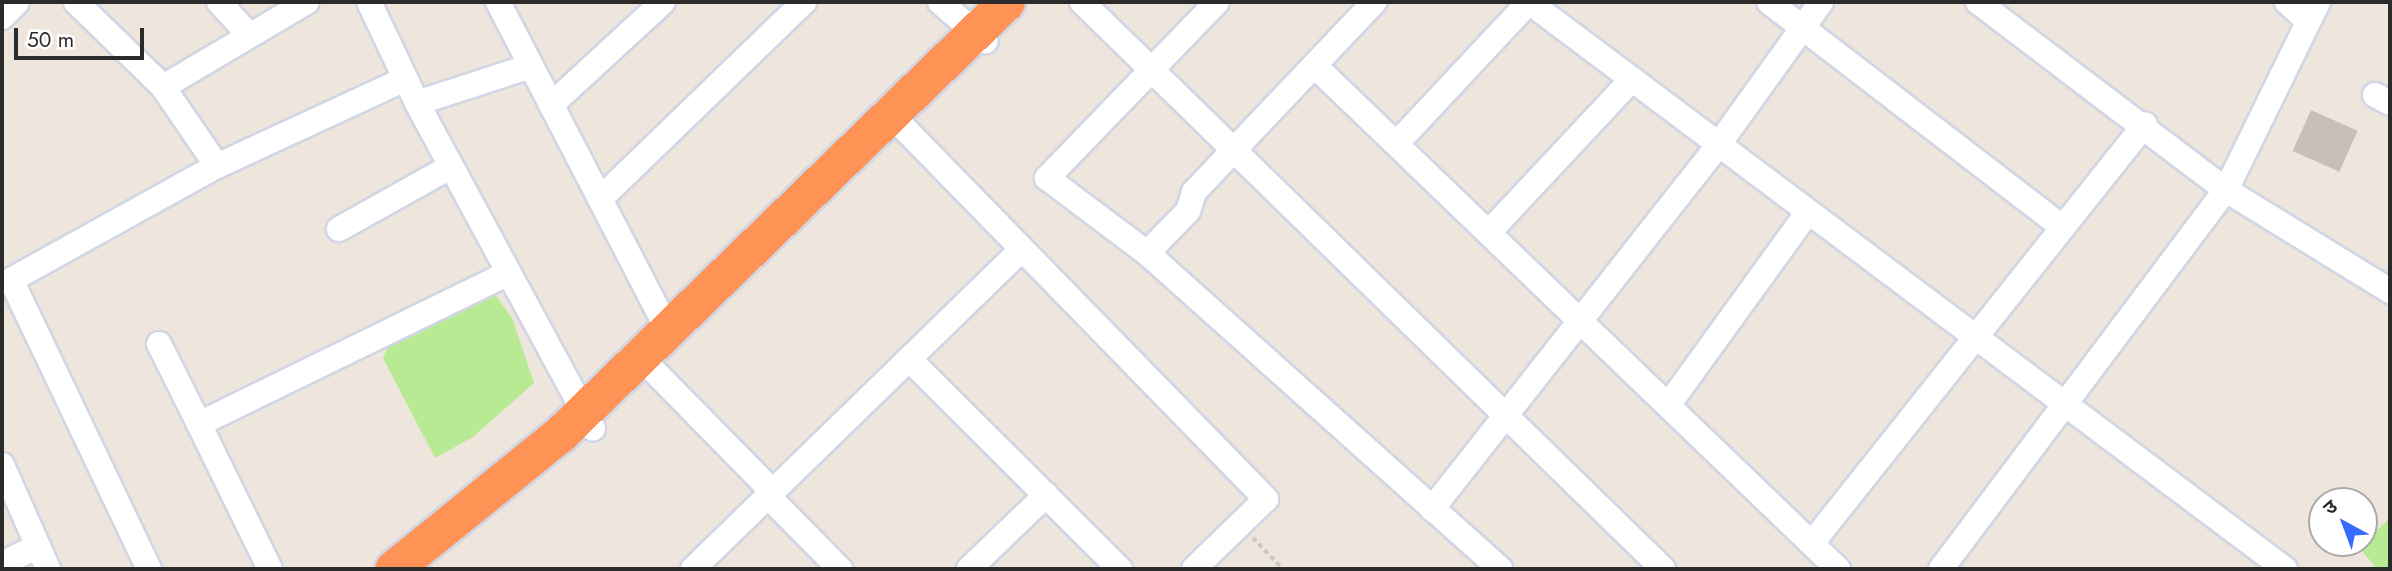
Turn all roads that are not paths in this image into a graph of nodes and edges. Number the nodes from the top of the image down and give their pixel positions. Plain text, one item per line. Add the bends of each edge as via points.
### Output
1 (17, 2) edge
2 (76, 2) edge
3 (219, 2) edge
4 (307, 2) edge
5 (369, 2) edge
6 (498, 2) edge
7 (663, 2) edge
8 (940, 2) edge
9 (1006, 2) edge
10 (1032, 2) edge
11 (1082, 2) edge
12 (1217, 2) edge
13 (1374, 2) edge
14 (1529, 2) edge
15 (1769, 2) edge
16 (1821, 2) edge
17 (1978, 2) edge
18 (2287, 2) edge
19 (789, 6) edge
20 (2313, 11) edge
21 (2, 17) edge
22 (1802, 27) junction
23 (249, 36) junction
24 (981, 38) junction
25 (531, 66) junction
26 (1317, 68) junction
27 (1152, 71) junction
28 (405, 79) junction
29 (1632, 79) junction
30 (163, 87) junction
31 (416, 103) junction
32 (551, 105) junction
33 (2145, 124) junction
34 (904, 127) junction
35 (1397, 143) junction
36 (1719, 144) junction
37 (1233, 151) junction
38 (217, 166) junction
39 (450, 167) junction
40 (2226, 190) junction
41 (600, 200) junction
42 (1808, 212) junction
43 (2060, 225) junction
44 (339, 229) dead end
45 (1490, 231) junction
46 (1022, 248) junction
47 (1147, 253) junction
48 (507, 274) junction
49 (2390, 291) edge
50 (1580, 316) junction
51 (668, 330) junction
52 (1970, 336) junction
53 (159, 344) dead end
54 (909, 359) junction
55 (653, 370) junction
56 (1669, 404) junction
57 (2064, 408) junction
58 (1504, 418) junction
59 (588, 420) junction
60 (199, 424) junction
61 (2, 465) edge
62 (771, 494) junction
63 (1046, 495) junction
64 (1432, 509) junction
65 (1812, 543) junction
66 (38, 546) junction
67 (2, 564) edge
68 (48, 569) edge
69 (149, 569) edge
70 (270, 569) edge
71 (393, 569) edge
72 (427, 569) edge
73 (693, 569) edge
74 (841, 569) edge
75 (970, 569) edge
76 (1120, 569) edge
77 (1194, 569) edge
78 (1500, 569) edge
79 (1663, 569) edge
80 (1838, 569) edge
81 (1941, 569) edge
82 (2285, 569) edge

1 - 21 street
2 - 30 street
3 - 23 street
4 - 23 street
5 - 28 street
6 - 25 street
7 - 32 street
8 - 24 street
9 - 24 highway
10 - 24 highway
11 - 27 street
12 - 27 street
13 - 26 street
14 - 29 street
14 - 35 street
15 - 22 street
16 - 22 street
17 - 33 street
18 - 20 street
19 - 41 street
20 - 40 street
22 - 36 street
22 - 43 street
23 - 30 street
24 - 34 highway
24 - 51 highway
25 - 31 street
25 - 32 street
26 - 35 street
26 - 37 street
27 - 37 street
27 - 47 street via 1047,178
28 - 31 street
28 - 38 street
29 - 36 street
29 - 45 street
30 - 38 street
31 - 39 street
32 - 41 street
33 - 40 street
33 - 43 street
34 - 46 street
34 - 55 highway
35 - 45 street
36 - 42 street
36 - 50 street
37 - 47 street
37 - 58 street
38 - 69 street via 11,280
39 - 44 street
39 - 48 street
40 - 49 street
40 - 57 street
41 - 51 street
42 - 52 street
42 - 56 street
43 - 52 street
45 - 50 street
46 - 54 street
46 - 77 street via 1266,499
47 - 64 street
48 - 59 street
48 - 60 street
50 - 56 street
50 - 58 street
51 - 59 highway
52 - 57 street
52 - 65 street
53 - 60 street
54 - 62 street
54 - 63 street
55 - 59 highway
55 - 62 street
56 - 65 street
57 - 81 street
57 - 82 street
58 - 64 street
58 - 79 street
59 - 71 highway via 427,548
59 - 72 highway
60 - 70 street
61 - 66 street
62 - 73 street
62 - 74 street
63 - 75 street
63 - 76 street
64 - 78 street
65 - 80 street
66 - 67 street
66 - 68 street

